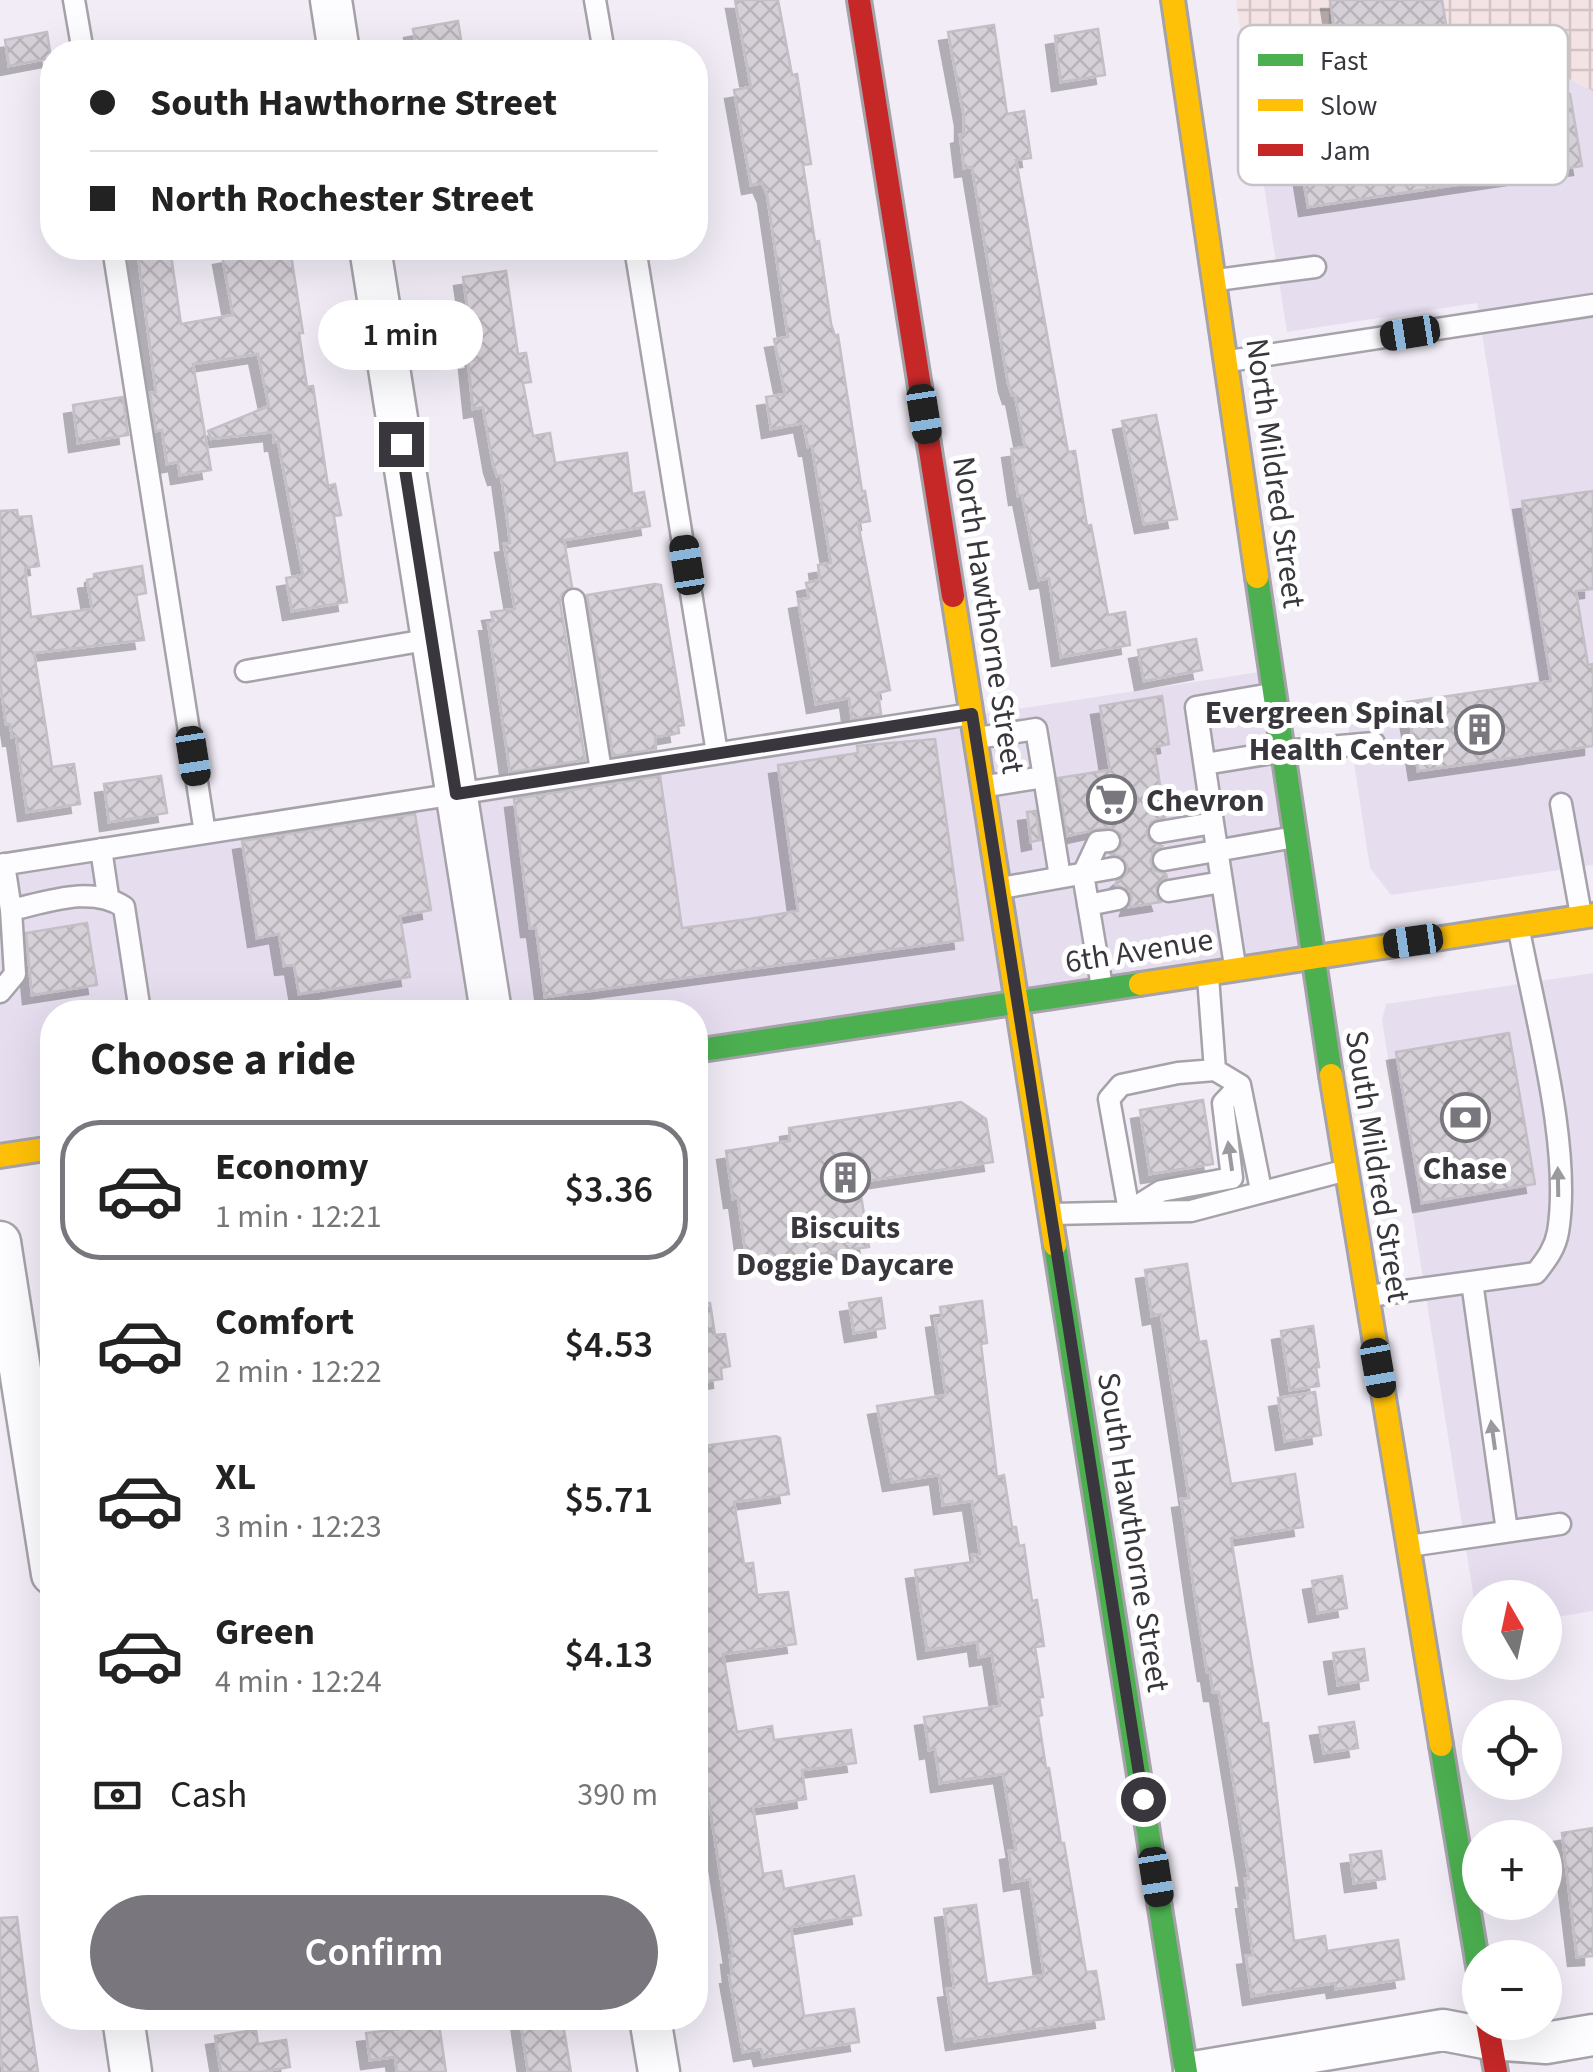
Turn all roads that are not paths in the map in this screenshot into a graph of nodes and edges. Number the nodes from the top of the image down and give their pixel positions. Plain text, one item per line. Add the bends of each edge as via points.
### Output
1 (74, 0) edge
2 (331, 0) edge
3 (596, 0) edge
4 (859, 0) edge
5 (1173, 0) edge
6 (80, 40) edge
7 (338, 40) edge
8 (602, 40) edge
9 (115, 260) edge
10 (372, 260) edge
11 (638, 260) edge
12 (1315, 267) dead end
13 (1215, 280) junction
14 (1593, 305) edge
15 (1227, 361) junction
16 (574, 600) dead end
17 (432, 639) junction
18 (246, 671) dead end
19 (1275, 694) junction
20 (972, 714) junction
21 (976, 738) junction
22 (1374, 742) dead end
23 (1284, 751) junction
24 (717, 753) junction
25 (1204, 764) junction
26 (601, 771) junction
27 (1044, 778) junction
28 (983, 787) junction
29 (456, 794) junction
30 (1561, 804) dead end
31 (1213, 823) junction
32 (1160, 832) dead end
33 (205, 833) junction
34 (1295, 837) junction
35 (1109, 840) dead end
36 (102, 848) junction
37 (1217, 850) junction
38 (1164, 860) dead end
39 (2, 864) edge
40 (1114, 868) dead end
41 (1083, 874) junction
42 (1060, 877) junction
43 (1222, 882) junction
44 (999, 888) junction
45 (1169, 890) dead end
46 (108, 896) junction
47 (1118, 898) dead end
48 (1088, 904) junction
49 (11, 910) junction
50 (1587, 916) edge
51 (1518, 926) junction
52 (1312, 956) junction
53 (1235, 968) junction
54 (1208, 972) junction
55 (1102, 989) junction
56 (0, 992) edge
57 (137, 1000) edge
58 (489, 1000) edge
59 (1017, 1003) junction
60 (708, 1050) edge
61 (1215, 1070) junction
62 (1240, 1085) junction
63 (40, 1150) edge
64 (0, 1156) edge
65 (1346, 1170) junction
66 (1260, 1190) junction
67 (1128, 1211) junction
68 (1050, 1214) junction
69 (1, 1251) edge
70 (1472, 1282) junction
71 (1367, 1296) junction
72 (40, 1498) edge
73 (1560, 1524) dead end
74 (1507, 1531) junction
75 (1408, 1546) junction
76 (1474, 1940) edge
77 (125, 2030) edge
78 (652, 2030) edge
79 (1593, 2036) edge
80 (1491, 2045) edge
81 (132, 2072) edge
82 (659, 2072) edge
83 (1190, 2072) edge

1 - 6 lane
2 - 7 street
3 - 8 lane
4 - 20 street, North Hawthorne Street
5 - 13 street, North Mildred Street
9 - 33 lane
10 - 17 street
11 - 24 lane
12 - 13 lane
13 - 15 street, North Mildred Street
14 - 15 lane
15 - 19 street, North Mildred Street
16 - 26 lane
17 - 18 lane
17 - 29 street
19 - 23 street, North Mildred Street
19 - 25 lane via 1196,708
20 - 21 street, North Hawthorne Street
20 - 24 lane
21 - 27 lane via 1036,729
21 - 28 street, North Hawthorne Street
22 - 23 lane
23 - 25 lane
23 - 34 street, North Mildred Street
24 - 26 lane
25 - 31 lane
26 - 29 lane
27 - 28 lane
27 - 42 lane
28 - 44 street, North Hawthorne Street
29 - 33 lane
29 - 58 street
30 - 50 lane
31 - 32 lane
31 - 37 lane
33 - 36 lane
34 - 37 lane
34 - 52 street, North Mildred Street
35 - 41 lane via 1098,842
36 - 39 lane
36 - 46 lane
37 - 38 lane
37 - 43 lane
39 - 49 lane
40 - 41 lane
41 - 42 lane
41 - 48 lane
42 - 44 lane
43 - 45 lane
43 - 53 lane
44 - 59 street, North Hawthorne Street
46 - 49 lane
46 - 57 lane via 124,907
47 - 48 lane
48 - 55 lane
49 - 56 lane via 14,974
50 - 51 street, 6th Avenue
51 - 52 street, 6th Avenue
70 -> 51 lane via 1536,1273 1558,1232 1556,1127
52 - 53 street, 6th Avenue
52 - 65 street, South Mildred Street
53 - 54 street, 6th Avenue
54 - 55 street, 6th Avenue
54 - 61 lane
55 - 59 street, 6th Avenue
59 - 60 street, 6th Avenue
59 - 68 street, South Hawthorne Street
61 - 62 lane
61 - 67 lane via 1120,1085 1109,1099
62 - 66 lane
67 -> 62 lane via 1161,1191 1232,1178 1222,1104
63 - 64 street
65 - 66 lane
65 - 71 street, South Mildred Street
66 - 67 lane via 1191,1211
67 - 68 lane
68 - 83 street, South Hawthorne Street
69 - 72 street
70 - 71 lane
74 -> 70 lane
71 - 75 street, South Mildred Street
73 - 74 lane
74 - 75 lane
75 - 76 street, South Mildred Street
77 - 81 street
78 - 82 street
79 - 80 street
80 - 83 street via 1443,2030

